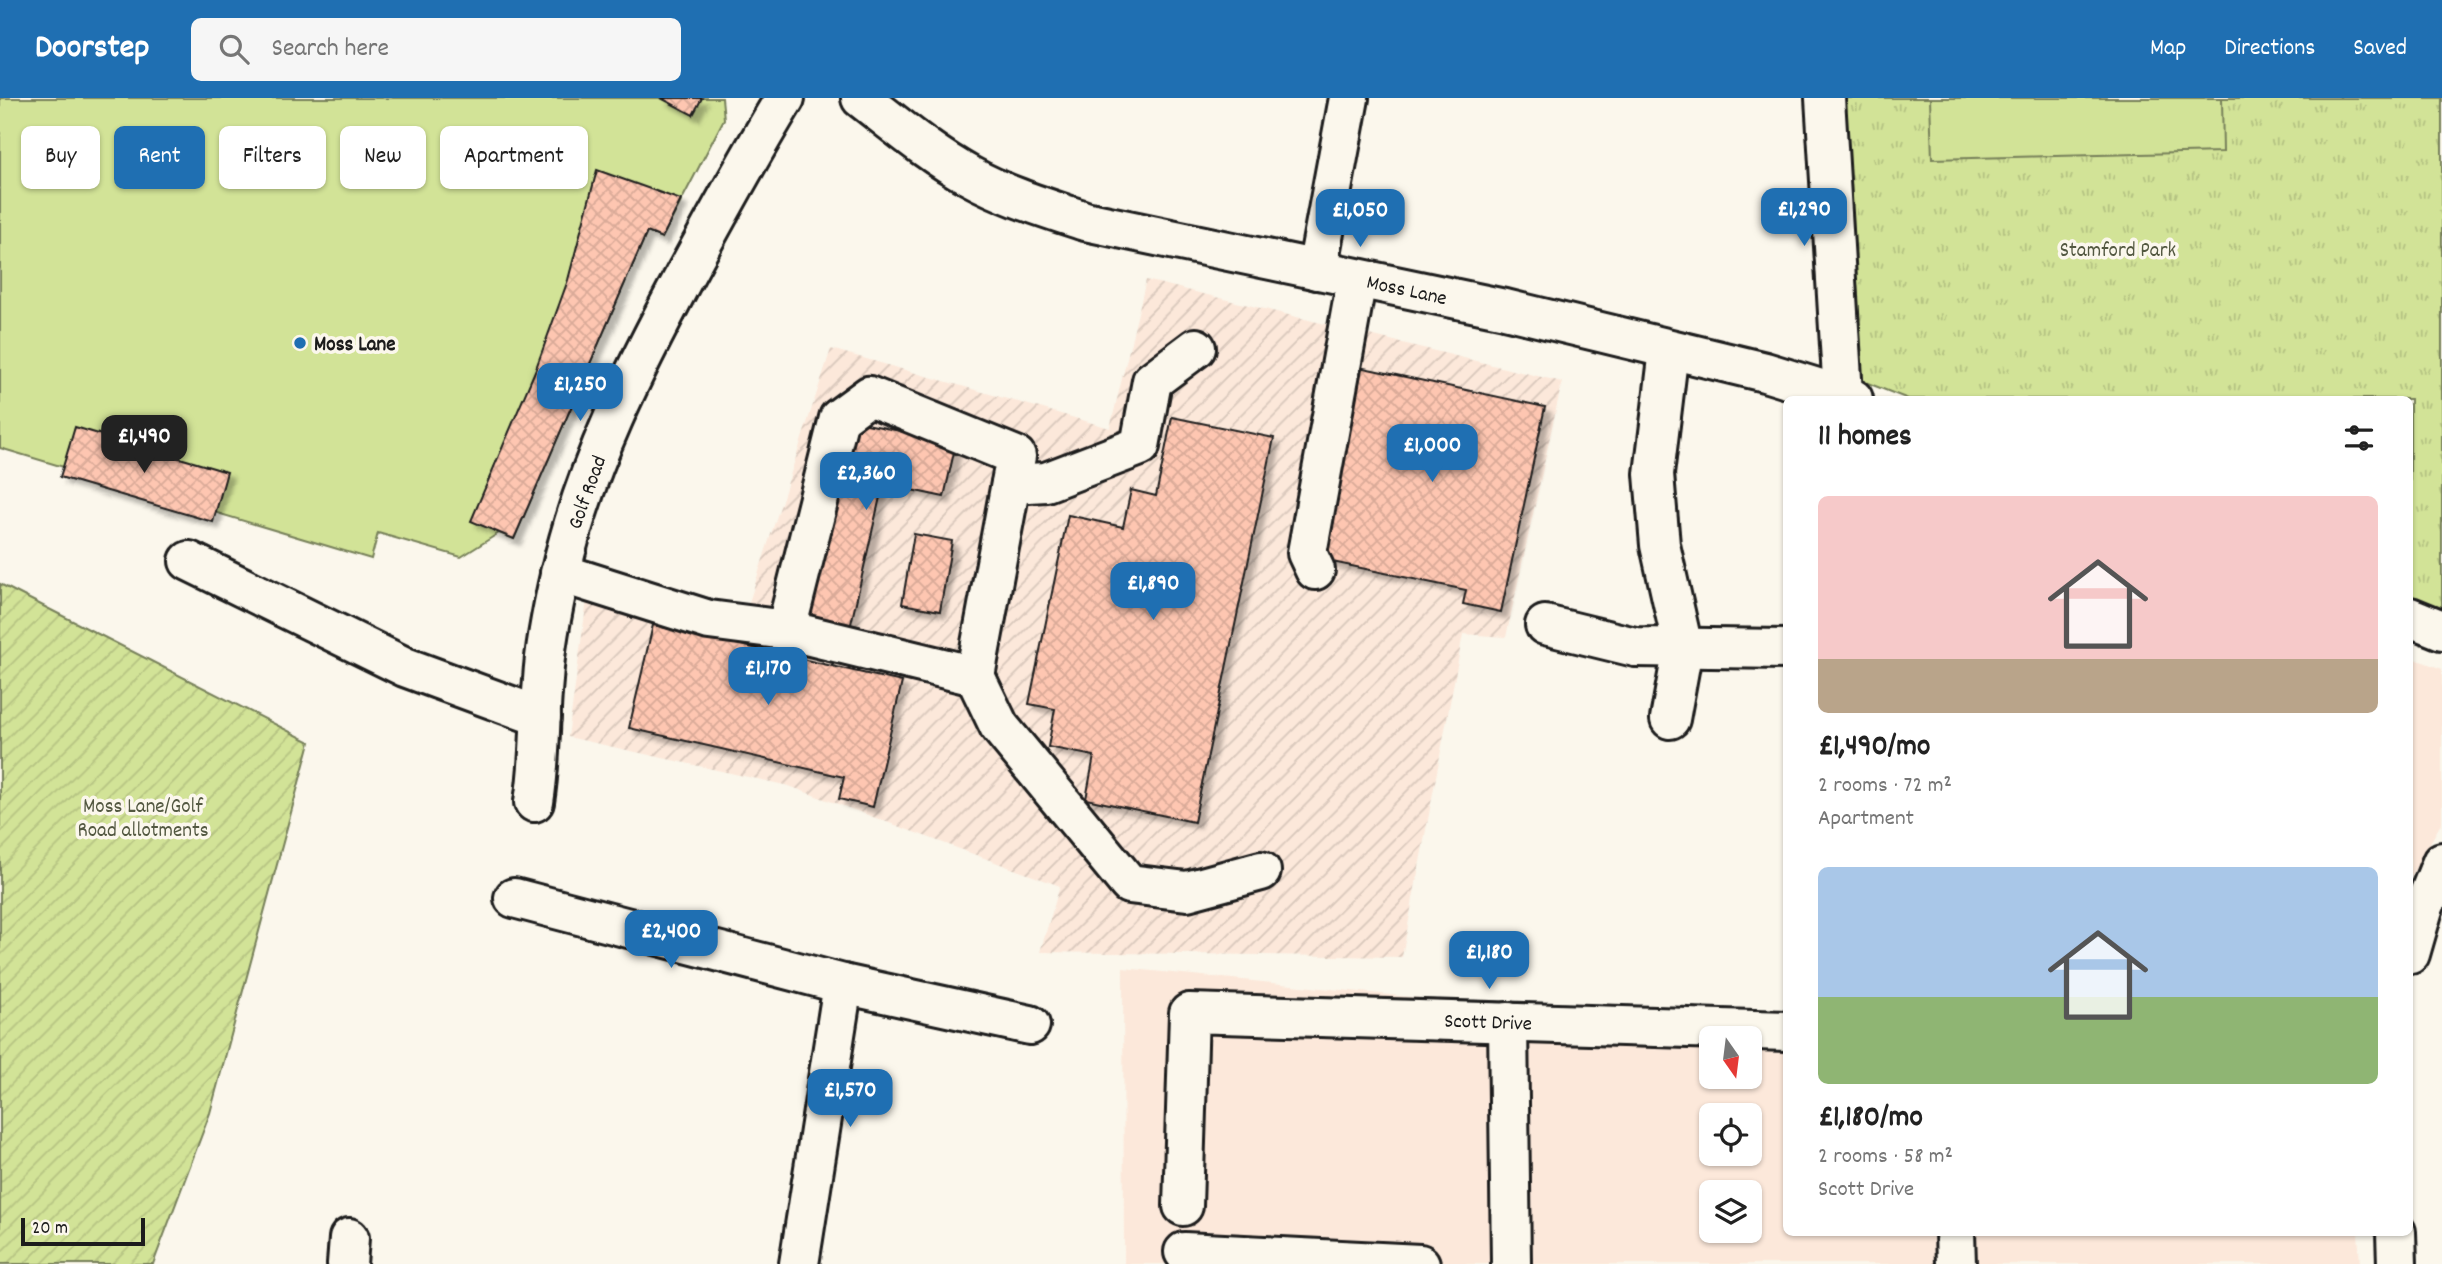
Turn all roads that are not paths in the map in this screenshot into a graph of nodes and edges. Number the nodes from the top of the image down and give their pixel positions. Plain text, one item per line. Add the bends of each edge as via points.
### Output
1 (785, 98) edge
2 (861, 98) edge
3 (1349, 98) edge
4 (1825, 98) edge
5 (1317, 270) junction
6 (1357, 279) junction
7 (1196, 348) dead end
8 (1669, 350) junction
9 (1845, 396) edge
10 (1848, 396) edge
11 (1011, 484) junction
12 (189, 561) dead end
13 (1315, 570) dead end
14 (560, 573) junction
15 (2413, 618) edge
16 (1545, 625) dead end
17 (786, 630) junction
18 (2442, 630) edge
19 (1683, 648) junction
20 (1783, 649) edge
21 (975, 676) junction
22 (541, 717) junction
23 (1670, 719) dead end
24 (534, 802) dead end
25 (2442, 862) edge
26 (1261, 871) dead end
27 (514, 898) dead end
28 (2413, 944) edge
29 (843, 984) junction
30 (1508, 1022) junction
31 (1030, 1025) dead end
32 (1783, 1031) edge
33 (1183, 1206) dead end
34 (1955, 1236) edge
35 (2396, 1236) edge
36 (1184, 1252) dead end
37 (799, 1264) edge
38 (1420, 1264) edge
39 (1511, 1264) edge
40 (1956, 1264) edge
41 (2397, 1264) edge

1 - 14 street, Golf Road via 710,227 626,388 576,515
2 - 5 street, Moss Lane via 969,176 1027,202 1085,221
3 - 5 street
4 - 10 street
5 - 6 street, Moss Lane
6 - 8 street, Moss Lane via 1505,309
6 - 13 street via 1307,553
7 - 11 street via 1152,381 1140,446 1046,482
8 - 9 street, Moss Lane
8 - 19 street via 1654,474 1660,545
11 - 17 street via 1016,456 869,397 839,418
11 - 21 street
12 - 22 street via 405,667
14 - 17 street via 709,620
14 - 22 street, Golf Road
15 - 18 street
16 - 19 street via 1635,647
17 - 21 street
19 - 20 street
19 - 23 street
21 - 26 street via 999,726 1129,884 1187,891
22 - 24 street, Golf Road
25 - 28 street
27 - 29 street
29 - 31 street
29 - 37 street
30 - 32 street, Scott Drive
30 - 33 street, Scott Drive via 1189,1013
30 - 39 street
34 - 40 street
35 - 41 street
36 - 38 street

